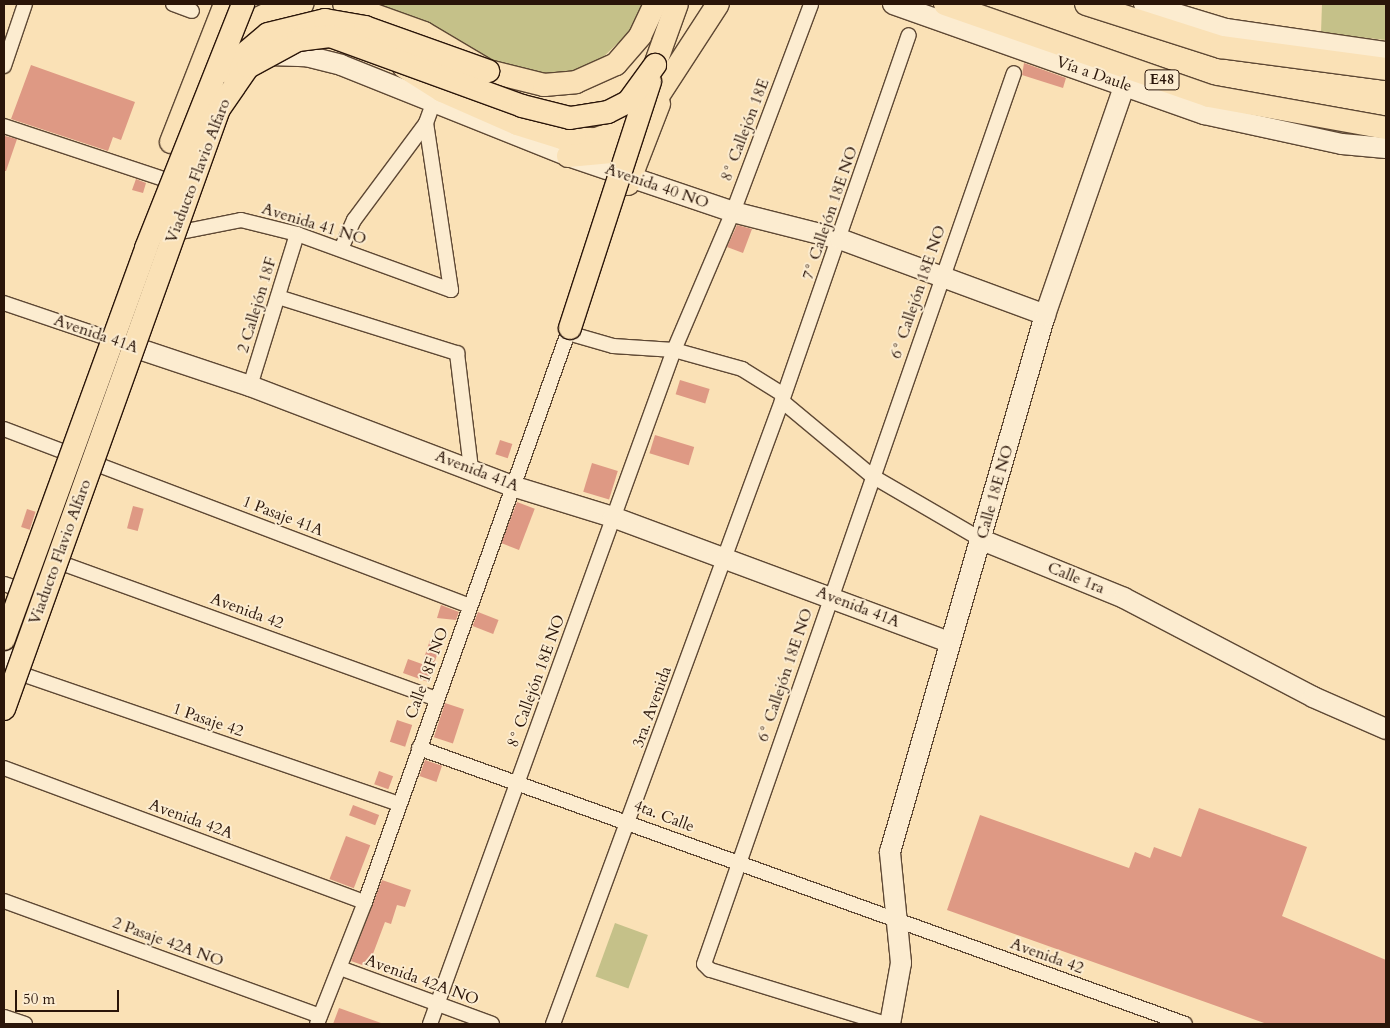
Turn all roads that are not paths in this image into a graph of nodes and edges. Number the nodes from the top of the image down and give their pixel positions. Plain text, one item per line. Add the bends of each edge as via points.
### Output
1 (25, 4) edge
2 (173, 4) edge
3 (224, 4) edge
4 (243, 4) edge
5 (302, 4) edge
6 (344, 4) edge
7 (655, 4) edge
8 (677, 4) edge
9 (718, 4) edge
10 (811, 4) edge
11 (893, 4) edge
12 (944, 4) edge
13 (1086, 4) edge
14 (1144, 4) edge
15 (192, 11) dead end
16 (909, 35) dead end
17 (1386, 52) edge
18 (390, 57) junction
19 (655, 64) junction
20 (4, 66) edge
21 (1386, 69) edge
22 (488, 71) junction
23 (676, 72) junction
24 (1014, 73) dead end
25 (1128, 77) junction
26 (433, 104) junction
27 (205, 111) junction
28 (652, 117) junction
29 (426, 124) junction
30 (4, 126) edge
31 (1386, 128) edge
32 (1386, 148) edge
33 (568, 156) junction
34 (630, 178) junction
35 (183, 186) junction
36 (733, 212) junction
37 (297, 234) junction
38 (840, 239) junction
39 (155, 242) junction
40 (340, 249) junction
41 (941, 277) junction
42 (278, 297) junction
43 (4, 303) edge
44 (1045, 315) junction
45 (569, 330) junction
46 (124, 344) junction
47 (674, 350) junction
48 (250, 386) junction
49 (780, 396) junction
50 (4, 429) edge
51 (84, 459) junction
52 (471, 468) junction
53 (872, 476) junction
54 (512, 486) junction
55 (613, 518) junction
56 (982, 540) junction
57 (48, 558) junction
58 (724, 558) junction
59 (4, 584) edge
60 (35, 594) junction
61 (830, 596) junction
62 (469, 606) junction
63 (4, 639) edge
64 (950, 642) junction
65 (5, 671) edge
66 (435, 698) junction
67 (4, 709) edge
68 (1386, 729) edge
69 (419, 748) junction
70 (4, 768) edge
71 (517, 784) junction
72 (400, 804) junction
73 (629, 821) junction
74 (738, 862) junction
75 (4, 901) edge
76 (365, 902) junction
77 (896, 921) junction
78 (340, 968) junction
79 (437, 1005) junction
80 (4, 1017) edge
81 (318, 1020) edge
82 (26, 1024) edge
83 (430, 1024) edge
84 (492, 1024) edge
85 (553, 1024) edge
86 (888, 1024) edge
87 (1185, 1024) edge

1 - 20 street
2 - 15 street
3 - 39 main road, bridge via 171,142
4 - 27 main road, Viaducto Flavio Alfaro, bridge
5 - 27 main road via 262,15 239,33
6 - 22 main road, bridge via 424,33
7 - 22 main road via 628,51 590,78 544,85
8 - 19 main road, Viaducto Flavio Alfaro
9 - 23 main road
10 - 36 street, 8° Callejón 18E
11 - 25 street, Vía a Daule / E48
12 - 25 main road, Vía a Daule / E48
13 - 21 main road via 1221,47
14 - 17 street via 1226,29
16 - 38 street, 7° Callejón 18E NO
18 - 19 main road, Viaducto Flavio Alfaro, bridge via 522,106 570,118 608,112 628,102
18 - 23 main road, bridge via 442,91 543,133 596,138 624,130 653,104
18 - 67 main road, Viaducto Flavio Alfaro, bridge via 330,36 298,40 248,67 232,87 199,160
19 - 45 main road, bridge
22 - 27 main road, bridge via 352,23 311,22 254,42 217,79
23 - 28 main road
24 - 41 street, 6° Callejón 18E NO
25 - 31 main road, Vía a Daule / E48 via 1209,96
25 - 32 street, Vía a Daule / E48 via 1204,114 1342,144
25 - 44 street, Calle 18E NO
26 - 27 street, Avenida 40 NO via 323,59 271,54 248,60
26 - 29 street
26 - 33 street, Avenida 40 NO
27 - 35 street
27 - 39 main road, Viaducto Flavio Alfaro, bridge
28 - 33 main road via 622,151
28 - 34 main road
29 - 40 street via 354,220
29 - 40 street, Avenida 41 NO via 451,290
30 - 35 street
33 - 34 street, Avenida 40 NO
34 - 36 street, Avenida 40 NO
34 - 45 main road via 590,298
35 - 39 street
36 - 38 street, Avenida 40 NO
36 - 47 street, 8° Callejón 18E
37 - 39 street, Avenida 41 NO via 229,220
37 - 40 street, Avenida 41 NO
37 - 42 street, 2 Callejón 18F
38 - 41 street, Avenida 40 NO
38 - 49 street, 7° Callejón 18E NO
39 - 46 street
39 - 63 main road, Viaducto Flavio Alfaro, bridge
41 - 44 street, Avenida 40 NO
41 - 53 street, 6° Callejón 18E NO
42 - 48 street, 2 Callejón 18F
42 - 52 street via 456,353
43 - 46 street, Avenida 41A
44 - 56 street, Calle 18E NO
45 - 47 street via 614,346
45 - 54 street, Calle 18F NO
46 - 48 street, Avenida 41A
46 - 51 street
47 - 49 street via 742,369
47 - 55 street, 8° Callejón 18E NO
48 - 52 street, Avenida 41A
49 - 53 street, Calle 1ra
49 - 58 street, 3ra. Avenida
50 - 51 street, 1 Pasaje 41A
51 - 57 street
51 - 62 street, 1 Pasaje 41A
52 - 54 street, Avenida 41A
53 - 56 street, Calle 1ra
53 - 61 street, 6° Callejón 18E NO
54 - 55 street, Avenida 41A
54 - 62 street, Calle 18F NO
55 - 58 street, Avenida 41A
55 - 71 street, 8° Callejón 18E NO
56 - 64 street, Calle 18E NO
56 - 68 street, Calle 1ra via 1124,598 1314,697
57 - 60 street
57 - 66 street, Avenida 42
58 - 61 street, Avenida 41A
58 - 73 street, 3ra. Avenida
59 - 60 street
60 - 65 street
61 - 64 street, Avenida 41A
61 - 74 street, 6° Callejón 18E NO
62 - 66 street, Calle 18F NO
64 - 77 street, Calle 18E NO via 890,852
65 - 72 street, 1 Pasaje 42
66 - 69 street, Calle 18F NO
69 - 71 street, 4ta. Calle
69 - 72 street, Calle 18F NO
70 - 76 street, Avenida 42A
71 - 73 street, 4ta. Calle
71 - 79 street, 8° Callejón 18E NO
72 - 76 street, Calle 18F NO
73 - 74 street, 4ta. Calle
73 - 85 street, 3ra. Avenida
74 - 77 street, 4ta. Calle
74 - 86 street, 6° Callejón 18E NO via 706,967
75 - 81 street, 2 Pasaje 42A NO
76 - 78 street, Calle 18F NO
77 - 86 street, Calle 18E NO via 901,963
77 - 87 street, Avenida 42
78 - 79 street, Avenida 42A NO
78 - 81 street, Calle 18F NO
79 - 83 street, 8° Callejón 18E NO
79 - 84 street, Avenida 42A NO
80 - 82 street

